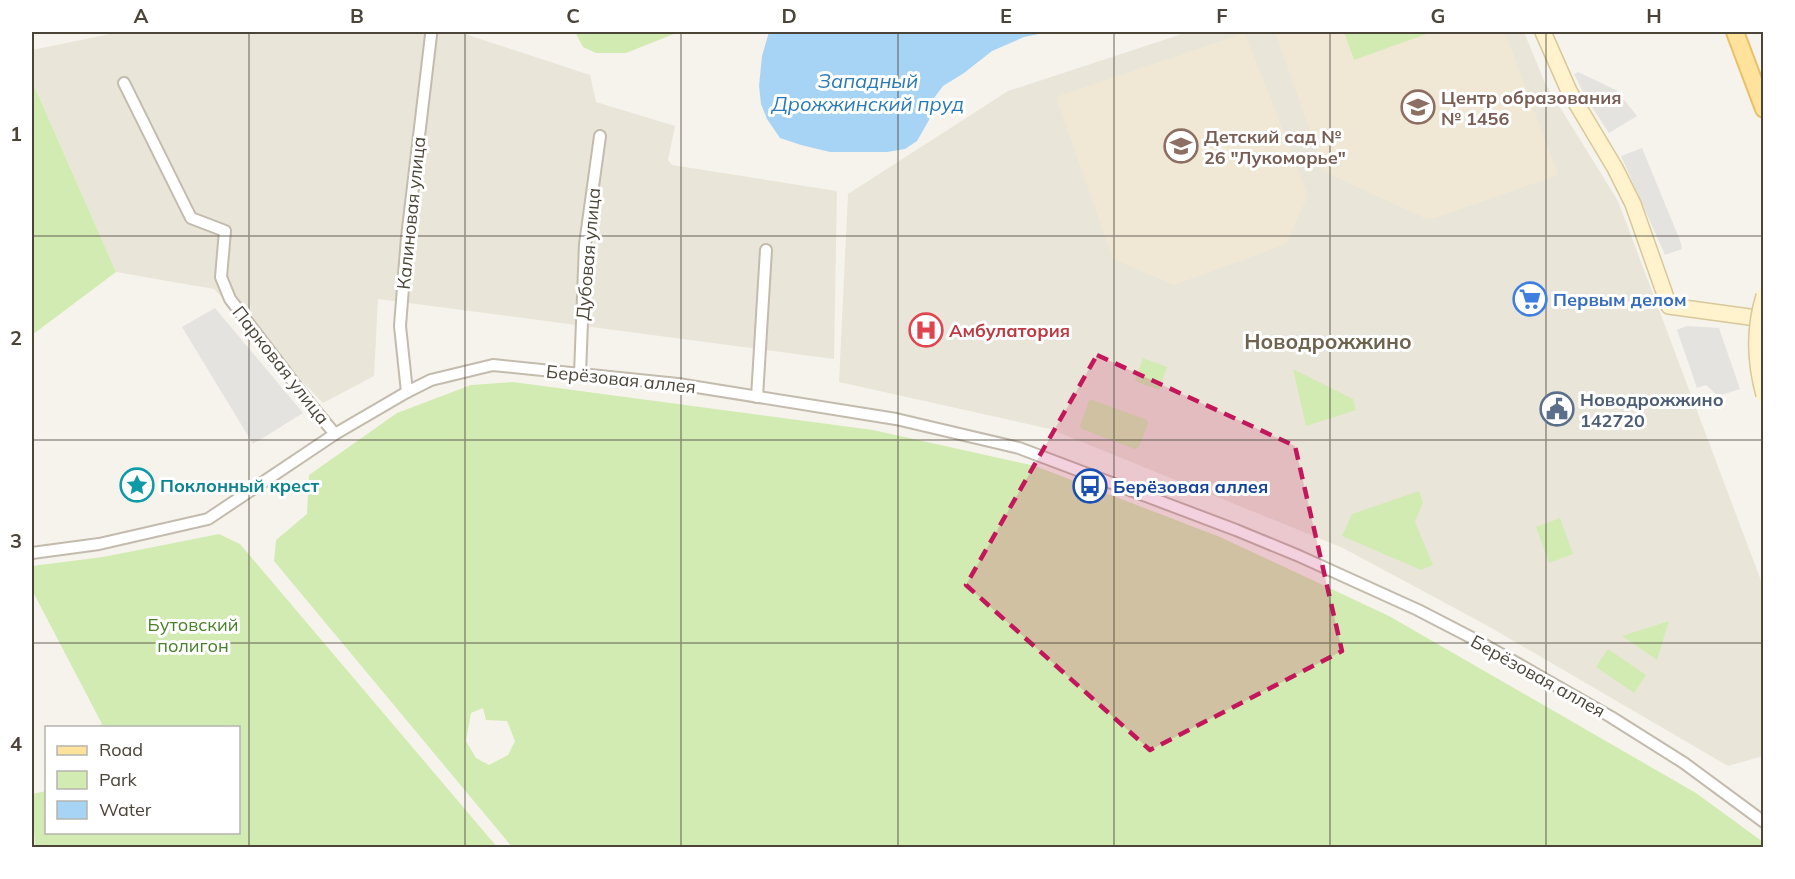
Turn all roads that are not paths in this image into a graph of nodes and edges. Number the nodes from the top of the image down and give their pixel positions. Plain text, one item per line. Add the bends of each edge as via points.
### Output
1 (1543, 32) edge
2 (1735, 32) edge
3 (430, 34) dead end
4 (124, 83) dead end
5 (1764, 109) edge
6 (600, 136) dead end
7 (766, 250) dead end
8 (1764, 296) edge
9 (1764, 319) edge
10 (580, 374) junction
11 (406, 392) junction
12 (1764, 395) edge
13 (757, 397) junction
14 (335, 434) junction
15 (32, 554) edge
16 (1764, 822) edge

1 - 9 street via 1569,91 1633,204 1669,306
2 - 5 main road
3 - 11 street, Калиновая улица via 400,326
4 - 14 street, Парковая улица via 191,218 225,231 221,277 230,299
6 - 10 street, Дубовая улица via 585,244
7 - 13 street
8 - 12 street, bridge via 1756,352
10 - 11 street, Берёзовая аллея via 493,366 431,380
10 - 13 street, Берёзовая аллея
11 - 14 street, Берёзовая аллея
13 - 16 street, Берёзовая аллея via 896,419 1019,448 1299,556 1418,610 1601,711 1684,763
14 - 15 street, Берёзовая аллея via 197,523

